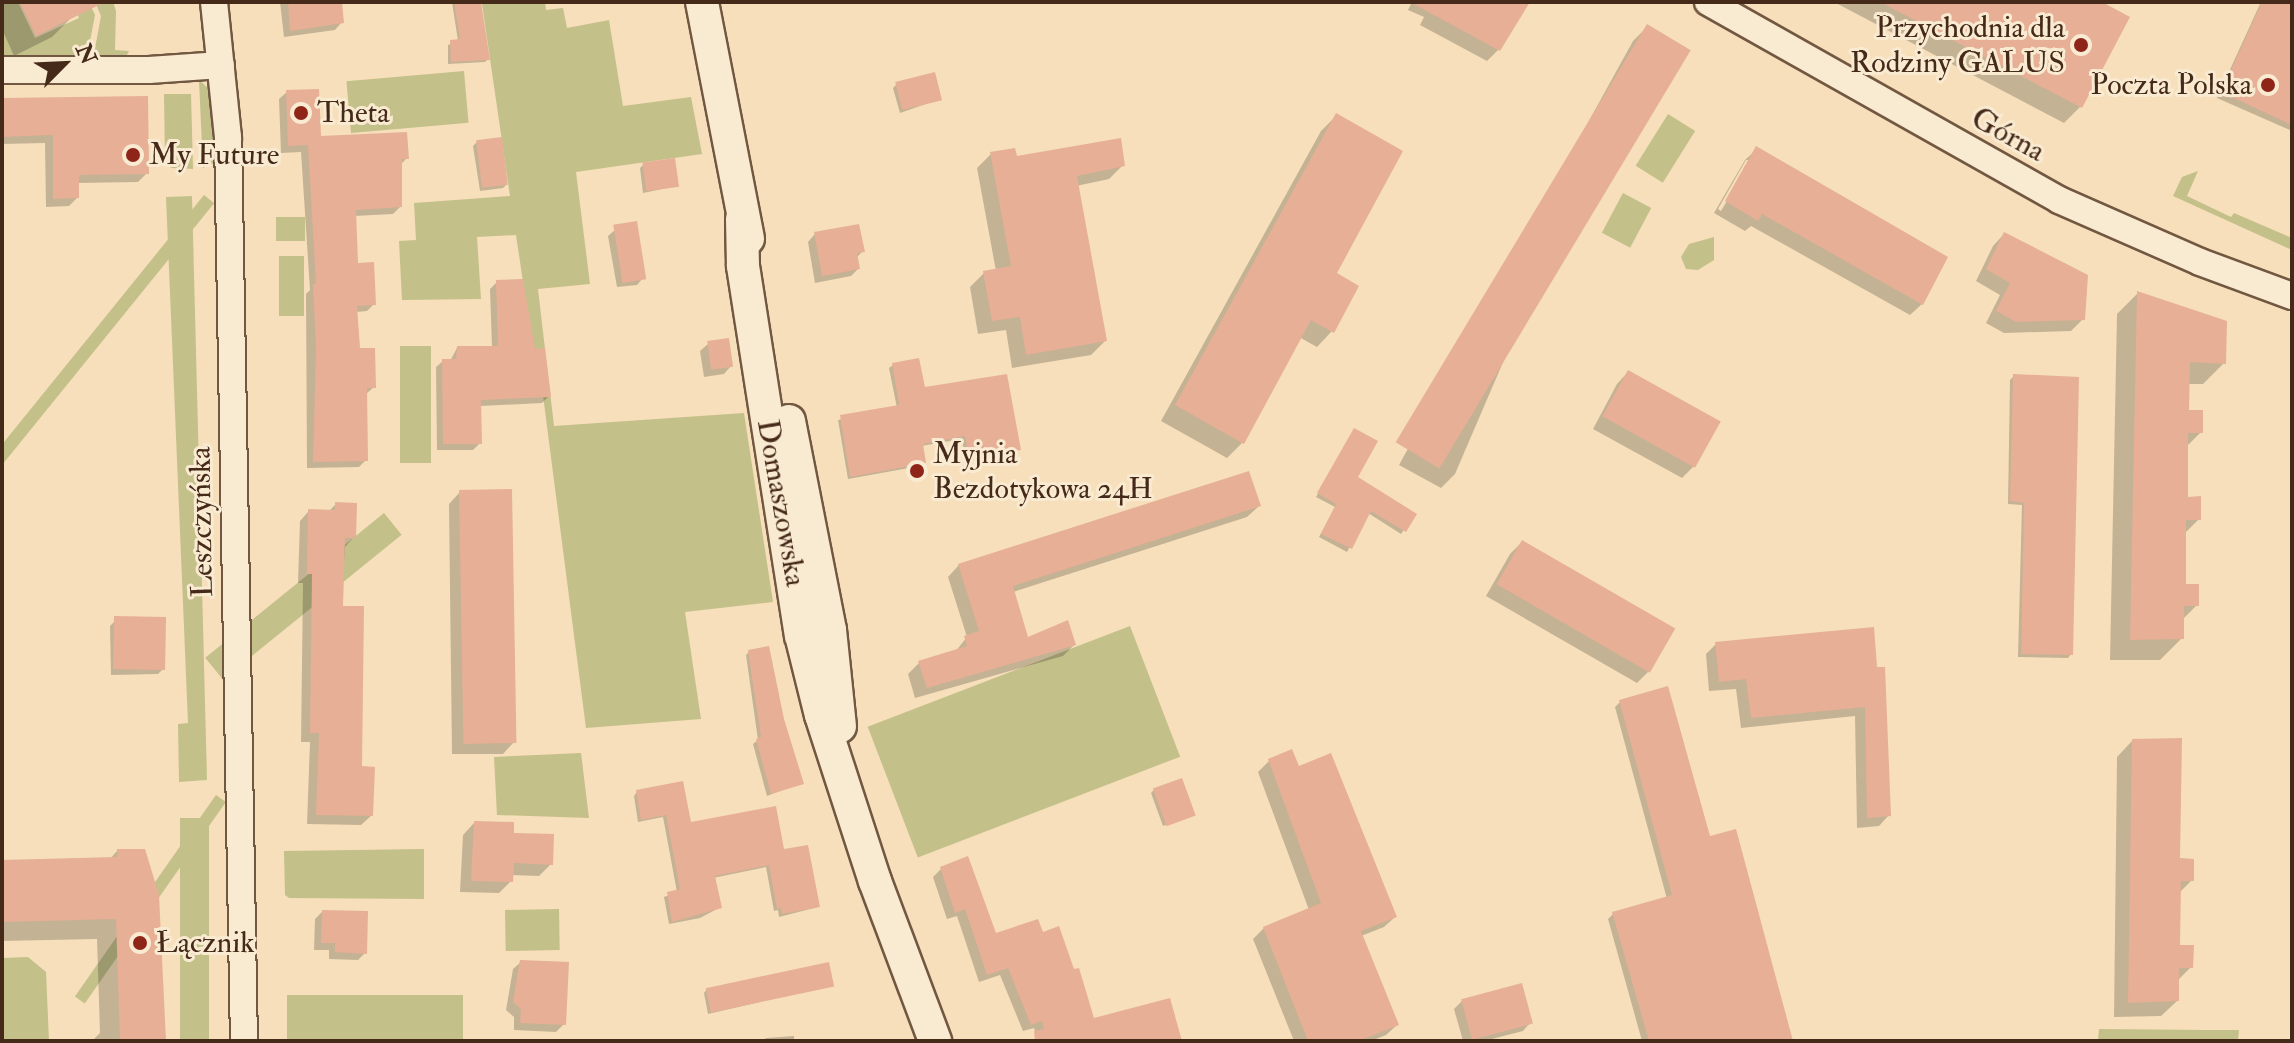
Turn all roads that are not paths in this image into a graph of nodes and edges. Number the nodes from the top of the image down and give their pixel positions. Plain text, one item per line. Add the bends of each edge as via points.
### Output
1 (214, 2) edge
2 (702, 2) edge
3 (1708, 2) edge
4 (221, 65) junction
5 (2, 70) edge
6 (2292, 296) edge
7 (244, 1041) edge
8 (935, 1041) edge

1 - 4 street, Leszczyńska
2 - 8 street, Domaszowska via 742,219 743,266 801,635 875,881
3 - 6 street, Górna via 2059,200
4 - 5 street
4 - 7 street, Leszczyńska via 228,165

